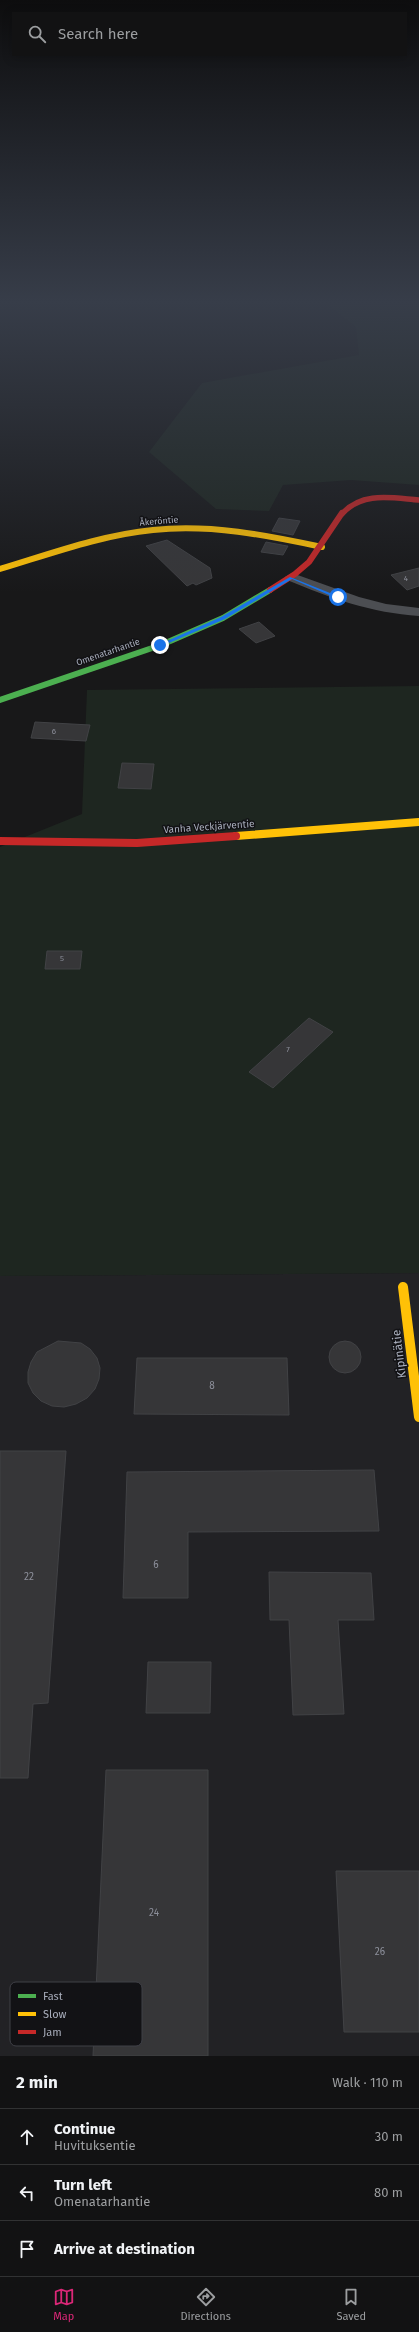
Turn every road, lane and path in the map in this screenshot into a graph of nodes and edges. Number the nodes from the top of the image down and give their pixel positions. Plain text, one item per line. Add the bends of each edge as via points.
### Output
1 (419, 500) edge
2 (322, 547) junction
3 (0, 568) edge
4 (292, 578) junction
5 (419, 612) edge
6 (0, 700) edge
7 (419, 822) edge
8 (0, 841) edge
9 (404, 1287) dead end
10 (419, 1417) edge

1 - 2 street, Omenatarhantie via 373,498 355,502 343,513
2 - 3 street, Åkeröntie via 229,530 154,530 117,536
2 - 4 street, Omenatarhantie
4 - 5 street via 338,597 400,611
4 - 6 street, Omenatarhantie via 223,618 160,645
7 - 8 street, Vanha Veckjärventie via 137,843
9 - 10 street, Kipinätie

